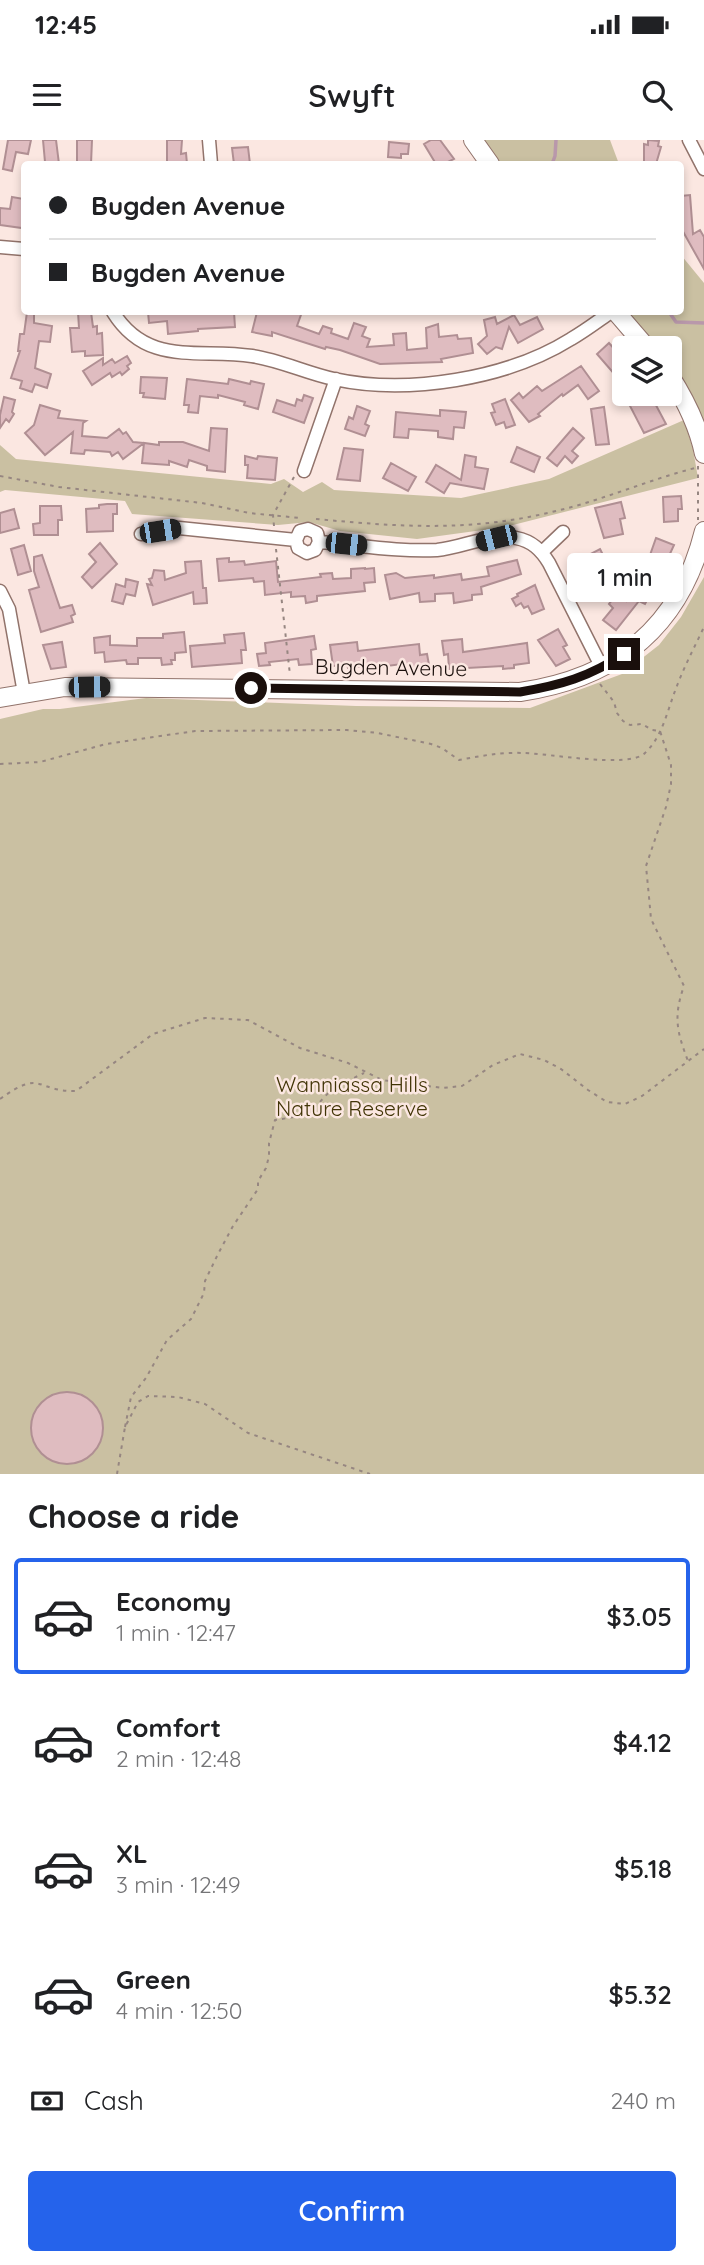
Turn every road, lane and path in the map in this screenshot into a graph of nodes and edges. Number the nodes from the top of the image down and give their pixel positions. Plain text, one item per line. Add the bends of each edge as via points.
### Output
1 (209, 140) edge
2 (473, 140) edge
3 (689, 140) edge
4 (211, 161) edge
5 (488, 161) edge
6 (704, 169) edge
7 (0, 247) edge
8 (21, 249) edge
9 (115, 315) edge
10 (609, 315) edge
11 (616, 315) edge
12 (636, 336) edge
13 (336, 379) junction
14 (682, 394) edge
15 (701, 448) edge
16 (303, 471) joint
17 (0, 476) edge
18 (273, 515) junction
19 (300, 518) dead end
20 (310, 519) dead end
21 (701, 525) edge
22 (563, 532) dead end
23 (141, 534) dead end
24 (277, 551) dead end
25 (542, 552) junction
26 (0, 591) edge
27 (704, 627) edge
28 (600, 675) junction
29 (291, 682) dead end
30 (23, 693) junction
31 (0, 698) edge
32 (660, 731) junction
33 (0, 764) edge
34 (704, 1049) edge
35 (688, 1062) junction
36 (366, 1072) junction
37 (0, 1099) edge
38 (125, 1426) junction
39 (117, 1474) edge
40 (370, 1474) edge

1 - 4 street
2 - 5 street
3 - 6 street
7 - 8 street
9 - 13 street via 129,332 160,350 255,356
10 - 13 street via 556,348 488,373 413,384
11 - 12 street
13 - 16 street
14 - 15 street
15 - 20 path via 695,468 557,511 488,524 427,528
15 - 21 path
16 - 18 path via 292,478
17 - 18 path
18 - 19 path
21 - 28 street, Bugden Avenue via 693,567 668,610 639,643
22 - 25 street
23 - 25 street via 179,528 296,540 306,553 315,550 319,542 439,550 509,537 527,541
24 - 29 path
25 - 28 street
26 - 30 street via 9,609
27 - 32 path
28 - 30 street, Bugden Avenue via 520,692 65,687
28 - 32 path via 603,690 624,721
30 - 31 street, Bugden Avenue
32 - 33 path via 640,757 613,760 527,752 458,760 431,744 378,733 302,730 176,732 40,762
32 - 35 path via 671,765 671,784 646,866 651,919 684,986 676,1023
34 - 35 path
35 - 36 path via 625,1104 607,1101 561,1069 520,1054 462,1086 382,1080
36 - 37 path via 300,1048 248,1020 205,1018 153,1034 76,1091 32,1081
36 - 38 path via 333,1088 317,1105 275,1121 258,1189 218,1254 191,1320 167,1340 131,1397
38 - 39 path
38 - 40 path via 138,1402 148,1396 178,1397 205,1404 248,1433

